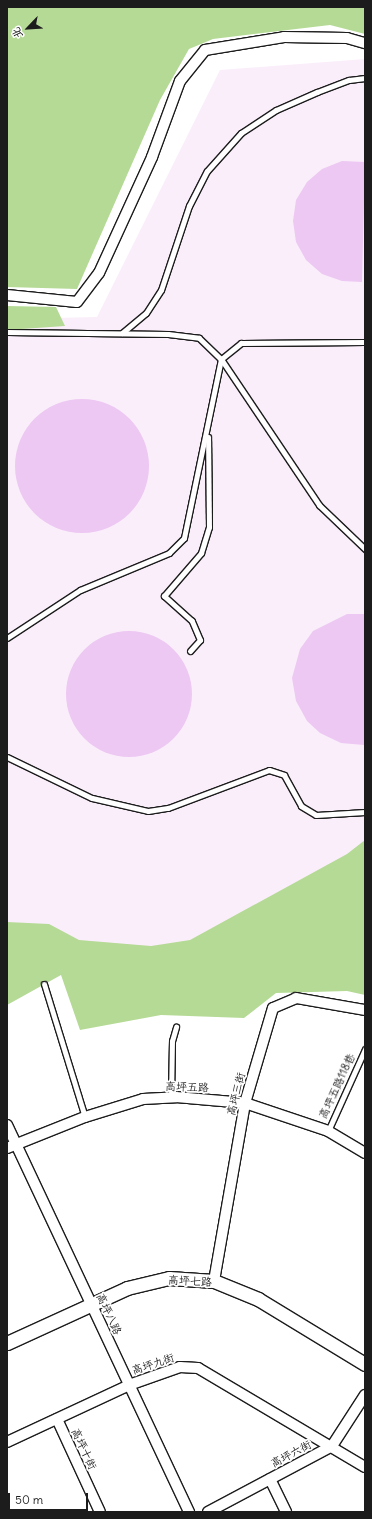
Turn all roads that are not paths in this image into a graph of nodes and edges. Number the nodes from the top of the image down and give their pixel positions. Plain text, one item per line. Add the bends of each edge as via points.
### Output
1 (365, 43) edge
2 (365, 78) edge
3 (7, 295) edge
4 (7, 332) edge
5 (122, 333) junction
6 (365, 342) edge
7 (221, 359) junction
8 (207, 426) junction
9 (365, 549) edge
10 (7, 638) edge
11 (190, 651) dead end
12 (7, 757) edge
13 (365, 812) edge
14 (44, 984) dead end
15 (365, 1010) edge
16 (176, 1027) dead end
17 (365, 1049) edge
18 (171, 1097) junction
19 (245, 1103) junction
20 (85, 1117) junction
21 (7, 1125) edge
22 (328, 1131) junction
23 (11, 1146) edge
24 (365, 1152) edge
25 (214, 1281) junction
26 (90, 1303) junction
27 (7, 1343) edge
28 (365, 1364) edge
29 (129, 1385) junction
30 (365, 1395) edge
31 (57, 1419) junction
32 (7, 1442) edge
33 (332, 1446) junction
34 (365, 1467) edge
35 (270, 1479) junction
36 (100, 1512) edge
37 (189, 1512) edge
38 (208, 1512) edge
39 (286, 1512) edge

1 - 3 street via 347,38 284,37 206,50 180,81 152,157 99,273 77,302
2 - 5 lane via 349,80 276,110 241,134 207,171 189,206 161,290 146,313
4 - 5 lane
5 - 7 lane via 199,338
6 - 7 lane via 241,343
7 - 8 lane
7 - 9 lane via 320,505
8 - 10 lane via 184,538 170,553 80,590
8 - 11 lane via 209,527 201,553 164,596 192,621 200,640
12 - 13 lane via 92,798 148,811 168,808 269,770 284,775 301,806 316,815
14 - 20 lane
15 - 19 street, 高坪三街 via 296,998 273,1008
16 - 18 lane via 172,1041
17 - 22 lane, 高坪五路118巷
18 - 19 street, 高坪五路
18 - 20 street, 高坪五路 via 142,1099
19 - 22 street, 高坪五路
19 - 25 street, 高坪三街
20 - 23 street, 高坪五路
21 - 23 street, 高坪八路
22 - 24 street, 高坪五路
23 - 26 street, 高坪八路
25 - 26 street, 高坪七路 via 162,1279
25 - 28 street, 高坪七路 via 258,1299
26 - 27 street, 高坪七路
26 - 29 street, 高坪八路
29 - 31 street, 高坪九街
29 - 33 street, 高坪九街 via 175,1368 198,1368
29 - 37 street, 高坪八路
30 - 33 street, 高坪六街
31 - 32 street, 高坪九街
31 - 36 street, 高坪十街
33 - 34 street, 高坪九街
33 - 35 street, 高坪六街
35 - 38 street, 高坪六街
35 - 39 street

